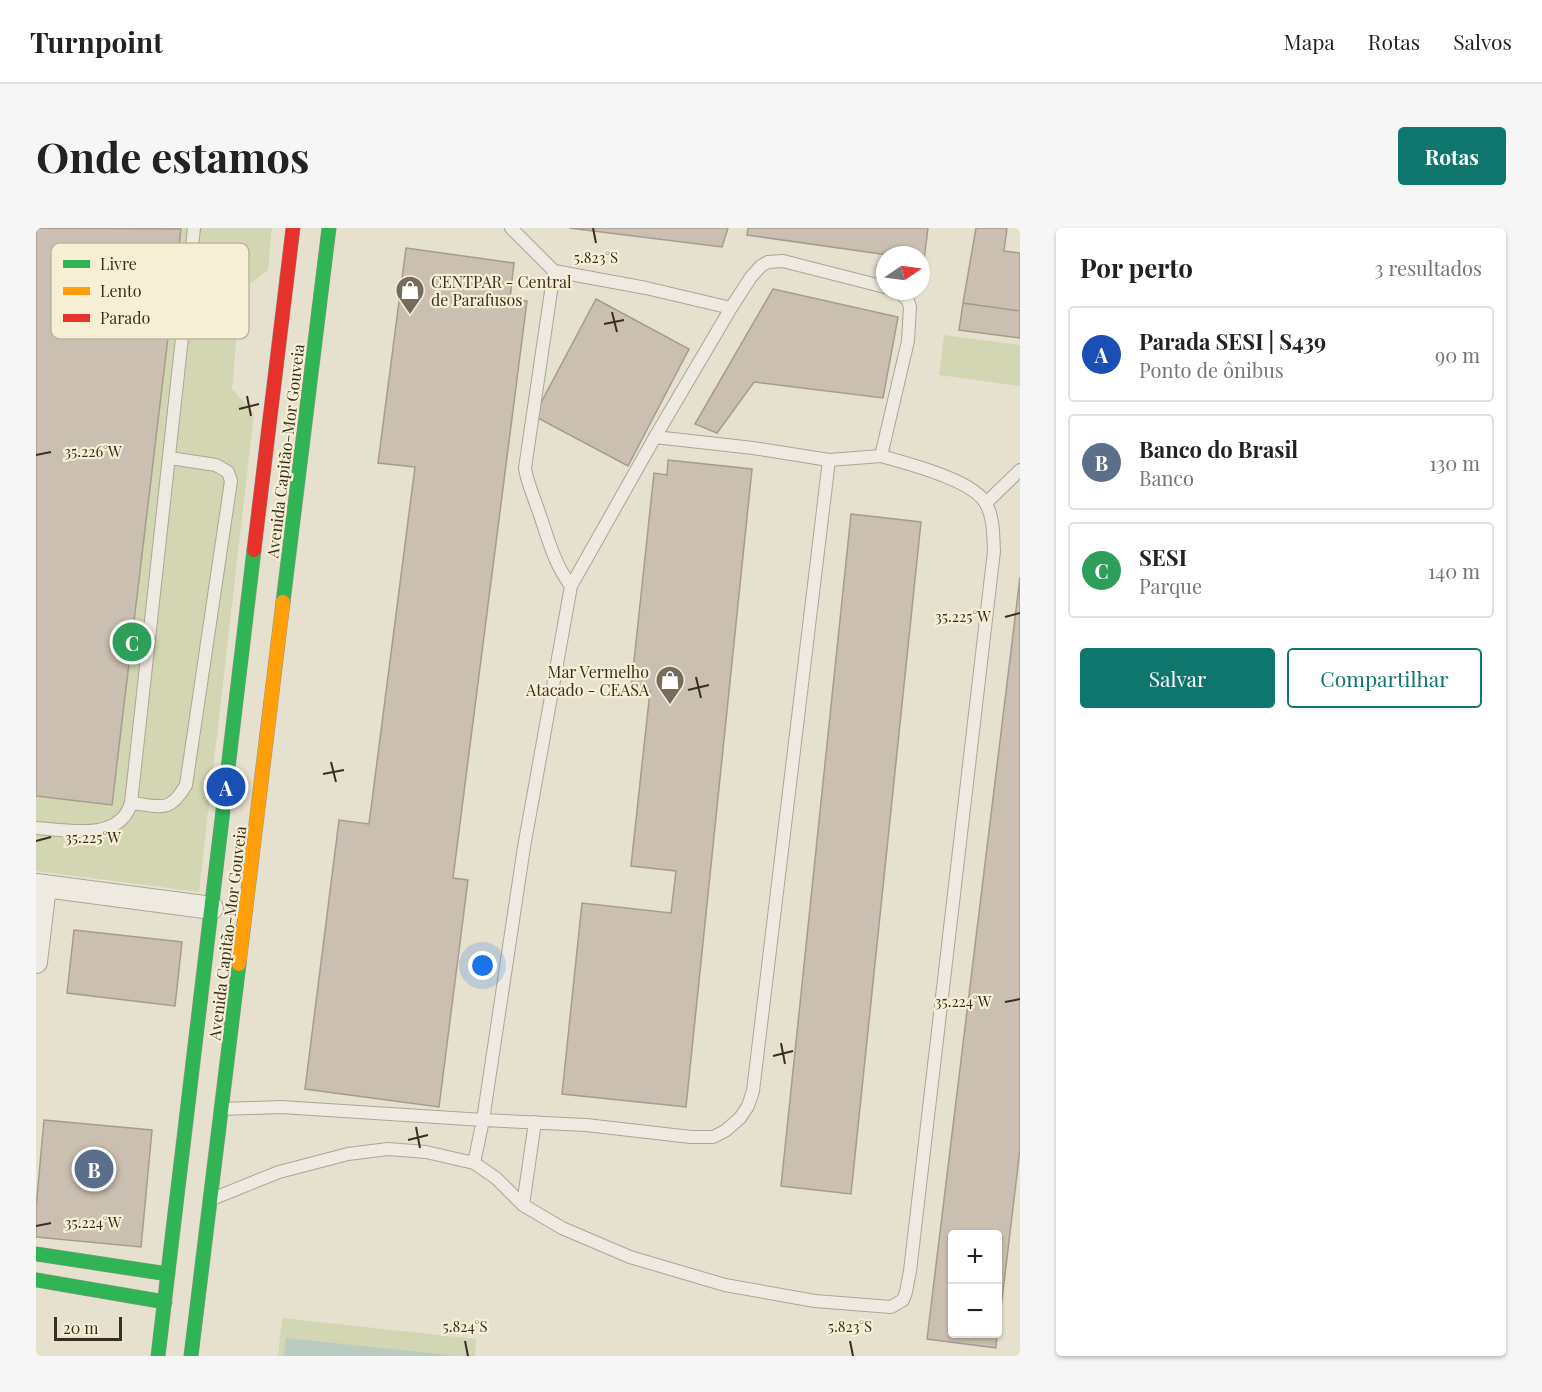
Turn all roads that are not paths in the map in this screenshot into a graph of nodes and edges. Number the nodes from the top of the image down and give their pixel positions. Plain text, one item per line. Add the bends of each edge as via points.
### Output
1 (194, 228) edge
2 (293, 228) edge
3 (329, 228) edge
4 (511, 228) edge
5 (192, 243) edge
6 (554, 272) junction
7 (876, 285) edge
8 (907, 300) edge
9 (731, 308) junction
10 (182, 339) edge
11 (269, 433) junction
12 (655, 437) junction
13 (881, 456) junction
14 (170, 458) junction
15 (829, 459) junction
16 (1020, 470) edge
17 (299, 478) junction
18 (986, 503) junction
19 (571, 586) junction
20 (131, 803) junction
21 (36, 828) edge
22 (41, 885) edge
23 (212, 908) junction
24 (36, 962) edge
25 (222, 1108) junction
26 (483, 1120) junction
27 (535, 1122) junction
28 (474, 1162) junction
29 (211, 1199) junction
30 (523, 1205) junction
31 (36, 1254) edge
32 (168, 1274) junction
33 (36, 1280) edge
34 (165, 1302) junction
35 (158, 1356) edge
36 (191, 1356) edge

1 - 5 lane
2 - 11 main road, Avenida Capitão-Mor Gouveia
3 - 17 main road, Avenida Capitão-Mor Gouveia
4 - 6 lane
6 - 9 lane
6 - 19 lane via 525,468 550,548
7 - 9 lane via 797,264 768,262 756,272
8 - 13 lane via 908,341
9 - 12 lane
10 - 14 lane
11 - 17 main road
11 - 23 main road, Avenida Capitão-Mor Gouveia
12 - 15 lane
12 - 19 lane
13 - 15 lane
13 - 18 lane via 973,489
14 - 20 lane
14 - 20 lane via 216,465 228,472 231,481 186,785 177,800 166,807
15 - 27 lane via 748,1106 740,1118 713,1137
16 - 18 lane
17 - 25 main road, Avenida Capitão-Mor Gouveia
18 - 30 lane via 993,525 994,550 910,1271 903,1300 891,1307 859,1306 725,1285 630,1257 562,1228
19 - 26 lane via 524,847
20 - 21 lane via 128,813 110,828
22 - 23 street
22 - 24 street
23 - 32 main road, Avenida Capitão-Mor Gouveia
25 - 26 lane via 281,1107
25 - 29 main road, Avenida Capitão-Mor Gouveia
26 - 27 lane
26 - 28 lane
27 - 30 lane
28 - 29 lane via 388,1149 348,1154 279,1172
28 - 30 lane
29 - 36 main road, Avenida Capitão-Mor Gouveia
31 - 32 main road
32 - 34 main road, Avenida Capitão-Mor Gouveia
33 - 34 main road
34 - 35 main road, Avenida Capitão-Mor Gouveia

